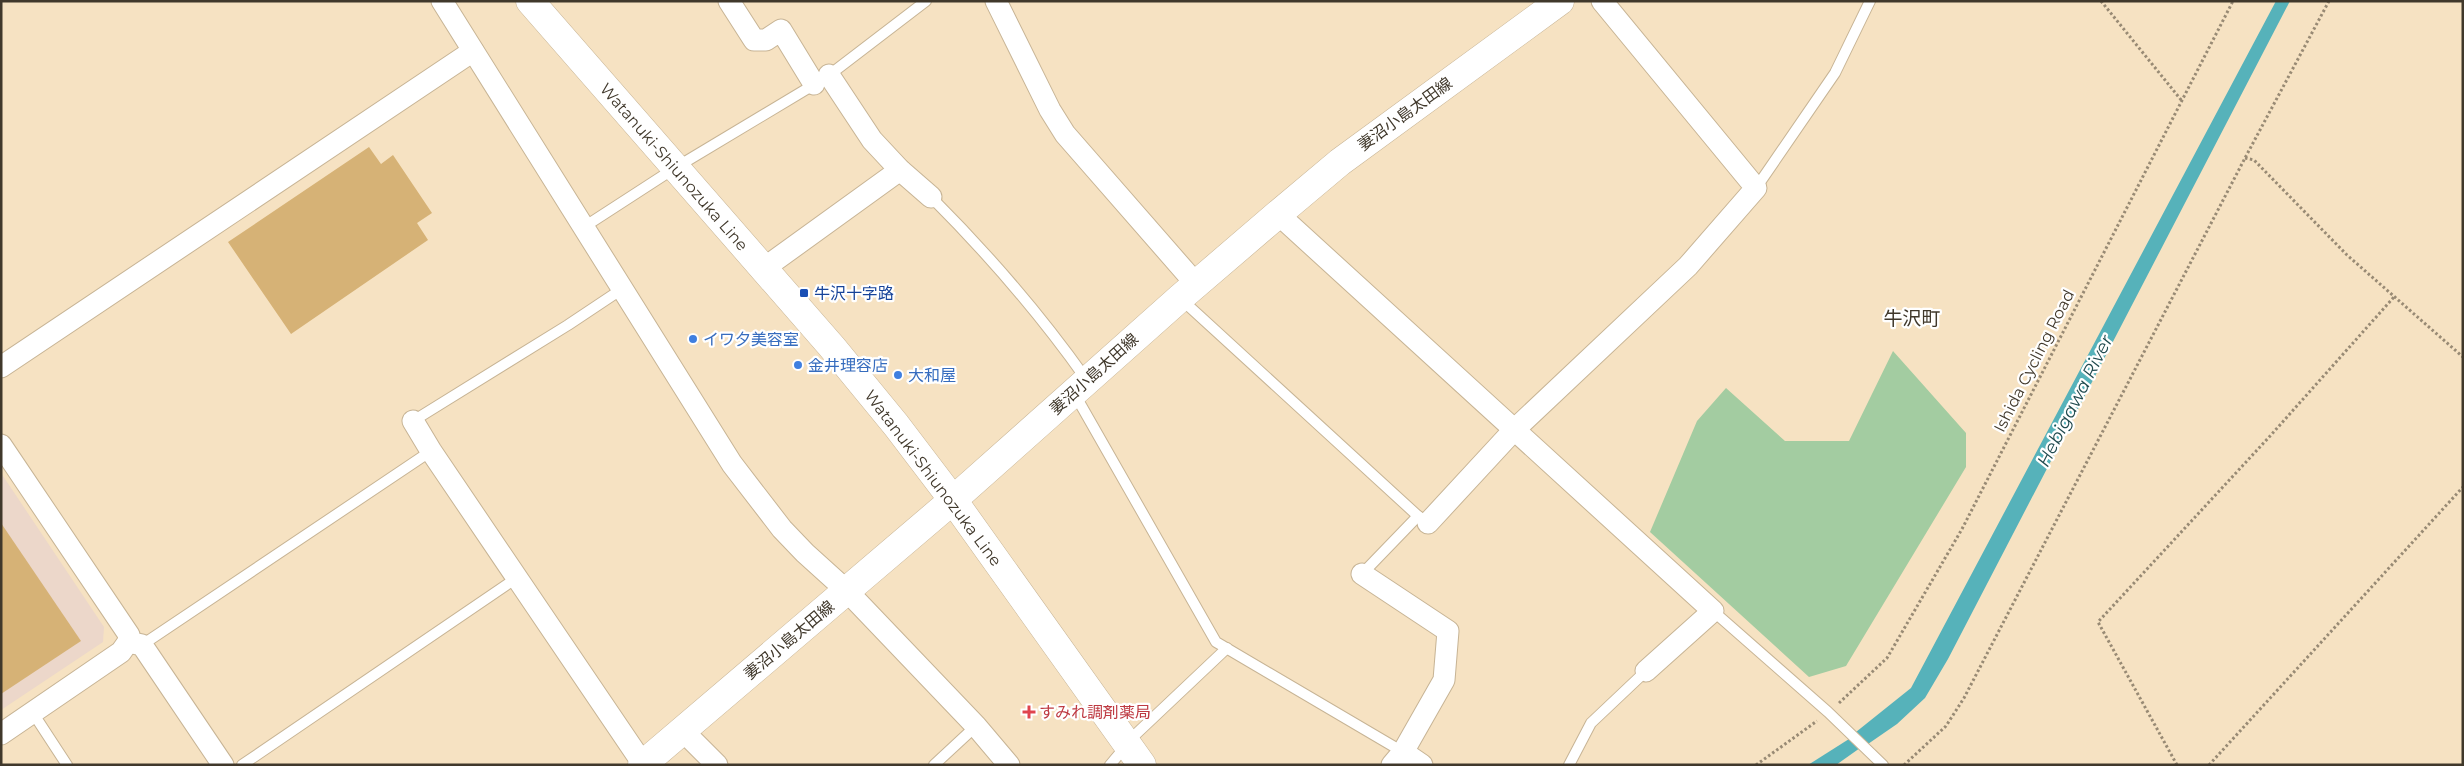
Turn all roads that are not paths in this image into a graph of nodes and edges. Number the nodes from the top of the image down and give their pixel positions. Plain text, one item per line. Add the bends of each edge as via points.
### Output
1 (442, 1) edge
2 (530, 1) edge
3 (729, 1) edge
4 (926, 1) edge
5 (996, 1) edge
6 (1560, 1) edge
7 (1602, 1) edge
8 (1870, 1) edge
9 (473, 51) junction
10 (822, 80) junction
11 (675, 168) junction
12 (900, 170) junction
13 (1756, 188) junction
14 (931, 197) joint
15 (1278, 214) junction
16 (584, 227) junction
17 (763, 268) junction
18 (622, 289) junction
19 (1188, 291) junction
20 (1, 367) edge
21 (1081, 386) junction
22 (413, 421) joint
23 (1513, 431) junction
24 (1, 445) edge
25 (431, 451) junction
26 (954, 500) junction
27 (1423, 520) junction
28 (1362, 574) joint
29 (518, 577) junction
30 (848, 591) junction
31 (1713, 611) junction
32 (135, 644) junction
33 (1227, 648) junction
34 (1646, 671) joint
35 (32, 713) junction
36 (976, 726) junction
37 (682, 730) junction
38 (1, 734) edge
39 (1126, 758) edge
40 (1398, 758) edge
41 (643, 764) edge
42 (67, 765) edge
43 (222, 765) edge
44 (242, 765) edge
45 (717, 765) edge
46 (934, 765) edge
47 (1009, 765) edge
48 (1422, 765) edge
49 (1569, 765) edge
50 (1884, 765) edge

1 - 9 street
2 - 11 main road, Watanuki-Shiunozuka Line
3 - 10 street via 754,40 766,40 781,30
4 - 10 lane
5 - 19 street via 1065,134
6 - 15 main road, 妻沼小島太田線 via 1340,162
7 - 13 street
8 - 13 lane via 1835,73
9 - 16 street
9 - 20 street
10 - 11 lane
10 - 12 street
11 - 16 lane
11 - 17 main road, Watanuki-Shiunozuka Line
12 - 14 street
12 - 17 street
13 - 23 street via 1688,266
14 - 21 lane via 1061,343
15 - 19 main road, 妻沼小島太田線
15 - 23 street
16 - 18 street
17 - 26 main road, Watanuki-Shiunozuka Line via 832,347
18 - 22 lane
18 - 30 street via 757,499 805,553
19 - 21 main road, 妻沼小島太田線
19 - 27 lane
21 - 26 main road, 妻沼小島太田線
21 - 33 lane via 1216,642
22 - 25 street
23 - 27 street
23 - 31 street
24 - 32 street
25 - 29 street
25 - 32 lane
26 - 30 main road, 妻沼小島太田線
26 - 39 main road, Watanuki-Shiunozuka Line
27 - 28 lane
28 - 40 street via 1448,631 1444,680
29 - 41 street
29 - 44 lane
30 - 36 street
30 - 37 main road, 妻沼小島太田線
31 - 34 street
31 - 50 lane
32 - 35 street
32 - 43 street
33 - 39 lane via 1136,734
33 - 40 lane
34 - 49 lane via 1591,723
35 - 38 street
35 - 42 lane
36 - 46 lane
36 - 47 street
37 - 41 main road, 妻沼小島太田線
37 - 45 street
40 - 48 street

